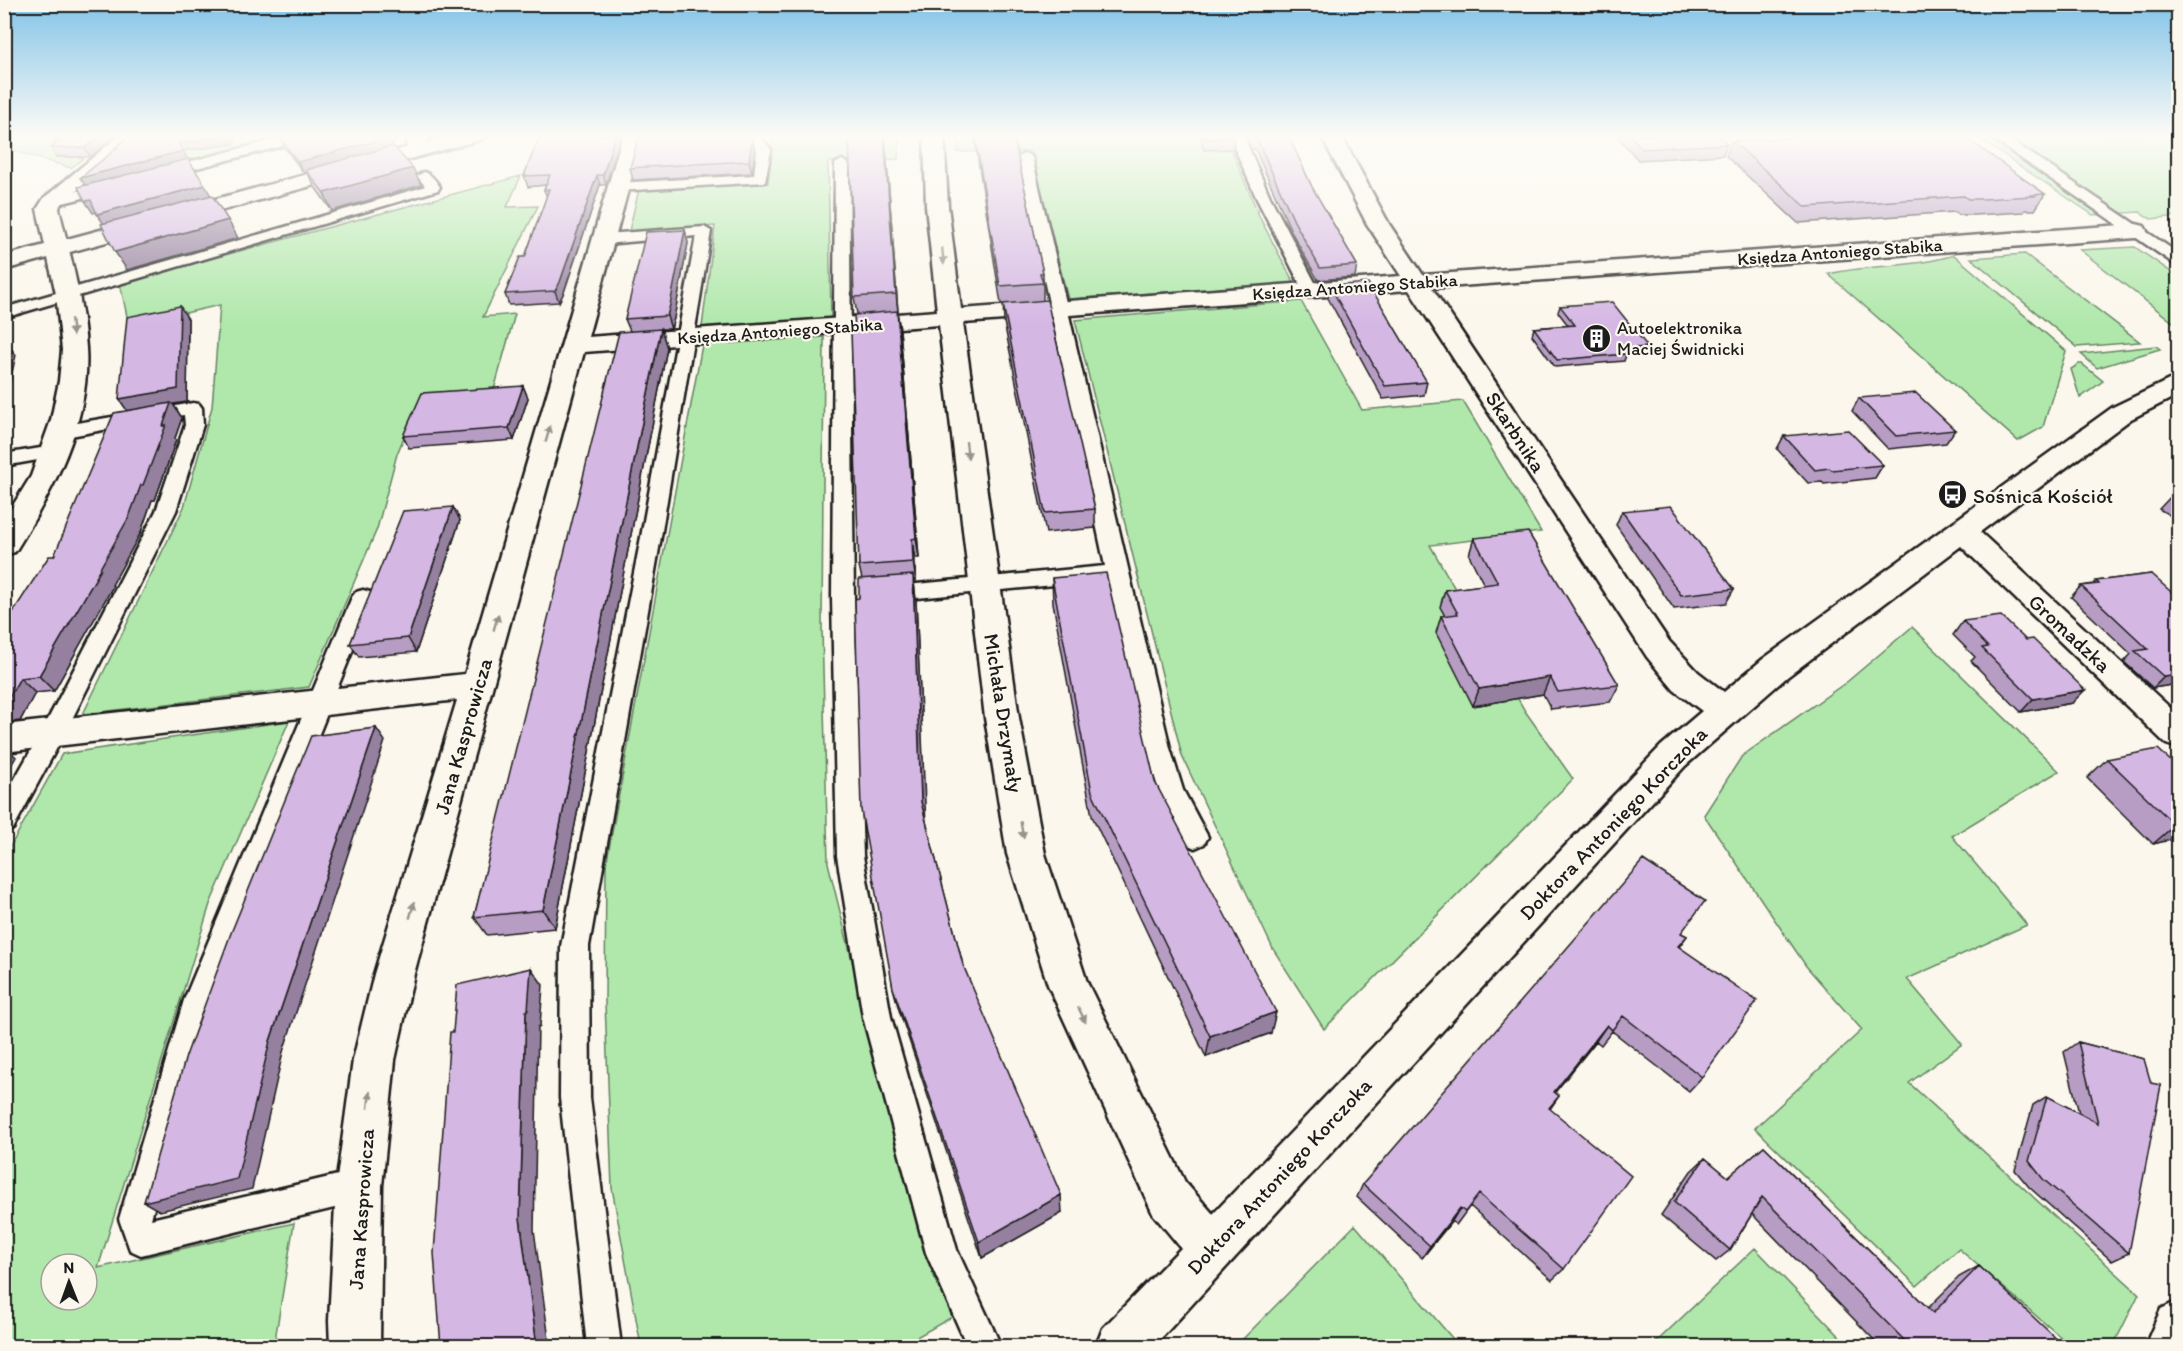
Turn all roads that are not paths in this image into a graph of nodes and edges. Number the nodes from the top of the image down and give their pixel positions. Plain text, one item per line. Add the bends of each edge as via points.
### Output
1 (56, 198) edge
2 (66, 198) edge
3 (229, 198) edge
4 (401, 198) edge
5 (615, 198) edge
6 (842, 198) edge
7 (937, 198) edge
8 (1035, 198) edge
9 (1264, 198) edge
10 (1364, 198) edge
11 (2087, 198) edge
12 (51, 202) junction
13 (2136, 231) junction
14 (605, 239) junction
15 (56, 249) junction
16 (2178, 260) edge
17 (4, 263) edge
18 (1417, 282) junction
19 (1311, 290) junction
20 (69, 294) junction
21 (1060, 310) junction
22 (4, 313) edge
23 (950, 318) junction
24 (842, 326) junction
25 (686, 338) junction
26 (574, 345) junction
27 (2178, 385) edge
28 (57, 442) junction
29 (4, 460) edge
30 (1962, 531) junction
31 (4, 545) edge
32 (1117, 572) junction
33 (985, 585) junction
34 (363, 597) dead end
35 (843, 597) junction
36 (478, 685) junction
37 (319, 703) junction
38 (1724, 710) junction
39 (52, 733) junction
40 (2178, 735) edge
41 (4, 739) edge
42 (4, 822) edge
43 (1195, 837) dead end
44 (359, 1186) junction
45 (1212, 1248) junction
46 (2178, 1326) edge
47 (355, 1347) edge
48 (603, 1347) edge
49 (984, 1347) edge
50 (1121, 1347) edge
51 (2170, 1347) edge

1 - 12 street
2 - 12 lane
3 - 15 street
4 - 20 lane
5 - 14 street, Jana Kasprowicza
6 - 24 lane
7 -> 23 street, Michała Drzymały
8 - 21 lane
9 - 19 lane
10 - 18 street, Skarbnika
11 - 13 lane
12 - 15 street via 48,209
13 - 16 lane
13 - 18 street, Księdza Antoniego Stabika
14 - 25 lane via 704,231
14 - 26 street, Jana Kasprowicza
15 - 17 street
15 - 20 street
18 - 19 street, Księdza Antoniego Stabika
18 - 38 street, Skarbnika via 1658,648 1686,681
19 - 21 street, Księdza Antoniego Stabika
20 - 22 lane
20 -> 28 street via 74,350 72,381
21 - 23 street, Księdza Antoniego Stabika
21 - 32 lane
23 - 24 street, Księdza Antoniego Stabika
23 -> 33 street, Michała Drzymały
24 - 25 street, Księdza Antoniego Stabika
24 - 35 lane
25 - 26 street, Księdza Antoniego Stabika
25 - 48 lane via 575,946 575,1098
36 -> 26 street, Jana Kasprowicza
27 - 30 street, Doktora Antoniego Korczoka via 2122,413
28 - 29 lane
28 - 31 street via 45,476
28 - 39 lane via 193,408 194,425 166,511
30 - 38 street, Doktora Antoniego Korczoka
30 - 40 street, Gromadzka
32 - 33 lane
32 - 43 lane via 1158,748 1171,791
33 - 35 lane
33 -> 45 street, Michała Drzymały via 1002,718 1026,854 1068,985 1169,1198
34 - 37 lane
35 - 49 lane via 850,856 877,1017 942,1253
36 - 37 street
44 -> 36 street, Jana Kasprowicza via 374,1060 394,974
37 - 39 street
37 - 44 lane via 198,1000 135,1218 141,1239
38 - 45 street, Doktora Antoniego Korczoka via 1673,756
39 - 41 street
39 - 42 lane
44 - 47 street, Jana Kasprowicza
45 - 50 street, Doktora Antoniego Korczoka
46 - 51 street

